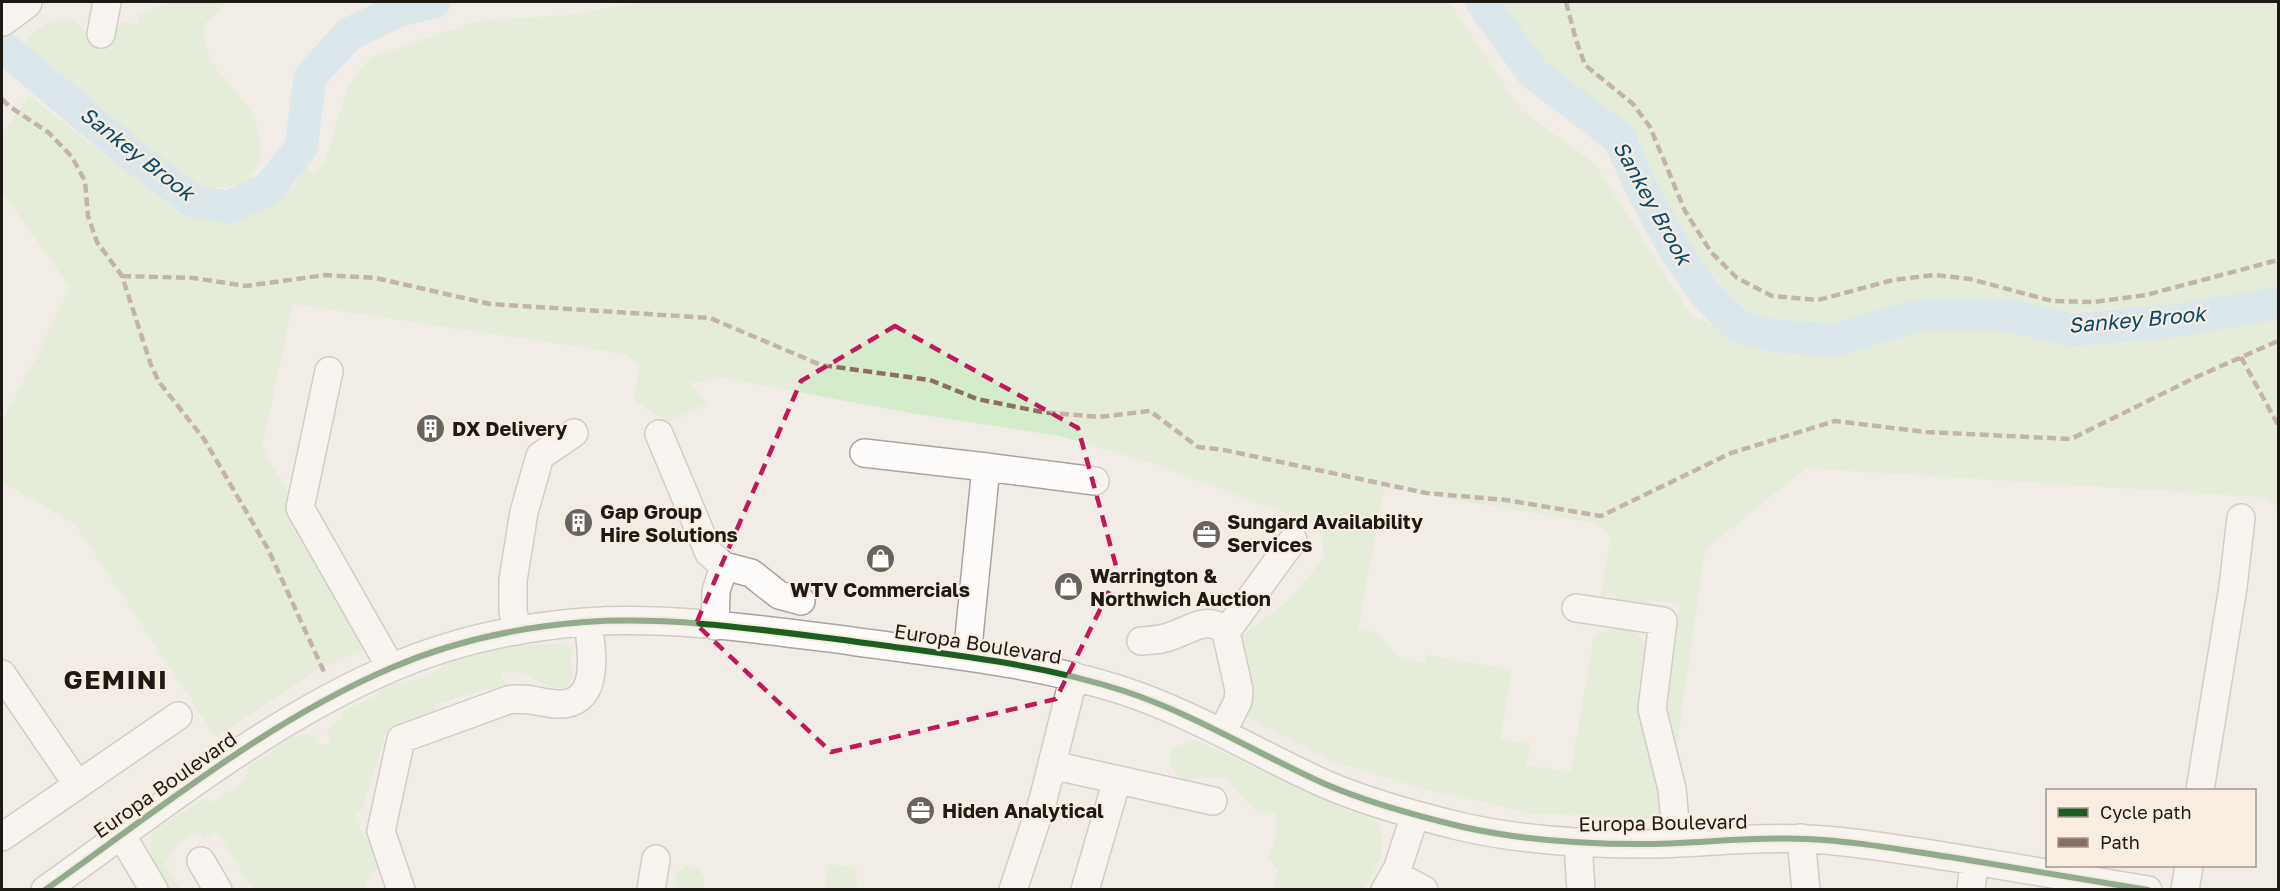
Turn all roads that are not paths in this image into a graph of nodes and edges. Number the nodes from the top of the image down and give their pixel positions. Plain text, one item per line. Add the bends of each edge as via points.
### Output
1 (25, 2) edge
2 (107, 2) edge
3 (2, 19) edge
4 (101, 34) dead end
5 (329, 371) dead end
6 (574, 433) dead end
7 (659, 434) dead end
8 (864, 453) dead end
9 (986, 467) junction
10 (1095, 481) dead end
11 (2241, 518) dead end
12 (1293, 540) dead end
13 (724, 566) junction
14 (801, 601) dead end
15 (1576, 608) dead end
16 (588, 622) junction
17 (715, 626) junction
18 (517, 631) junction
19 (1226, 632) junction
20 (1141, 641) dead end
21 (967, 657) junction
22 (391, 668) junction
23 (2, 674) edge
24 (1074, 676) junction
25 (178, 716) dead end
26 (1222, 733) junction
27 (1052, 765) junction
28 (1117, 780) junction
29 (77, 784) junction
30 (2200, 789) edge
31 (1213, 801) dead end
32 (1415, 815) junction
33 (122, 836) junction
34 (2, 837) edge
35 (1801, 838) junction
36 (1578, 843) junction
37 (1677, 843) junction
38 (656, 859) dead end
39 (201, 861) dead end
40 (1974, 861) junction
41 (2189, 867) edge
42 (1389, 882) edge
43 (2088, 885) edge
44 (45, 890) edge
45 (154, 890) edge
46 (218, 890) edge
47 (401, 890) edge
48 (651, 890) edge
49 (1013, 890) edge
50 (1085, 890) edge
51 (1424, 890) edge
52 (1433, 890) edge
53 (1446, 890) edge
54 (1581, 890) edge
55 (1806, 890) edge
56 (1971, 890) edge
57 (2148, 890) edge
58 (2185, 890) edge

1 - 3 highway
2 - 4 street
5 - 22 street via 300,508
6 - 18 street via 540,456 524,512 513,580
7 - 13 street via 704,544 715,561
8 - 9 street
9 - 10 street
9 - 21 street
11 - 30 street via 2234,587
12 - 19 street
13 - 14 street via 751,573 779,595
13 - 17 street via 716,591
15 - 37 street via 1663,621 1652,709 1672,789
16 - 17 street, Europa Boulevard via 652,621
16 - 18 street, Europa Boulevard
16 - 47 street via 591,671 584,694 568,703 508,700 401,740 381,831
17 - 21 street, Europa Boulevard
18 - 22 street, Europa Boulevard via 428,654
19 - 20 street via 1220,626 1200,623 1173,636
19 - 26 street via 1239,690 1238,701
21 - 24 street, Europa Boulevard
22 - 33 street, Europa Boulevard via 296,717
23 - 29 street
24 - 26 street, Europa Boulevard via 1131,693
24 - 27 street
25 - 29 street
26 - 32 street, Europa Boulevard via 1326,784
27 - 28 street
27 - 49 street
28 - 31 street
28 - 50 street
29 - 34 street
32 - 36 street, Europa Boulevard via 1509,836
32 - 42 street
33 - 44 street, Europa Boulevard
33 - 45 street
35 - 37 street, Europa Boulevard
35 - 40 street, Europa Boulevard
35 - 55 street
36 - 37 street, Europa Boulevard
36 - 54 street, Europa Boulevard
38 - 48 street
39 - 46 street
40 - 43 street, Europa Boulevard
40 - 56 street
41 - 58 street
42 - 51 street
43 - 57 street, Europa Boulevard
52 - 53 street

